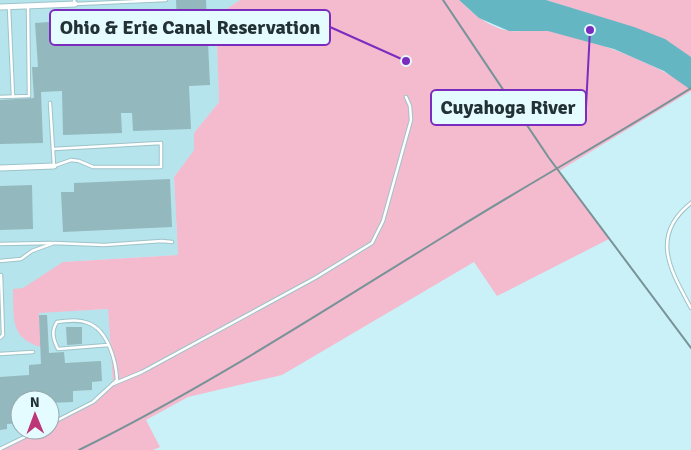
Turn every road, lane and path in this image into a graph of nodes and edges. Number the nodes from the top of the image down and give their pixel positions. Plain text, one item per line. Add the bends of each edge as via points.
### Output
1 (166, 0) edge
2 (74, 2) edge
3 (35, 3) edge
4 (28, 6) junction
5 (0, 7) edge
6 (9, 7) junction
7 (0, 97) edge
8 (13, 97) junction
9 (406, 97) dead end
10 (50, 103) dead end
11 (53, 149) junction
12 (54, 166) junction
13 (0, 168) edge
14 (691, 203) edge
15 (172, 242) dead end
16 (54, 243) junction
17 (0, 244) edge
18 (0, 261) edge
19 (1, 276) edge
20 (691, 308) edge
21 (0, 338) edge
22 (108, 345) junction
23 (33, 352) dead end
24 (0, 354) edge
25 (113, 384) junction
26 (60, 419) edge
27 (18, 440) edge
28 (0, 449) edge

1 - 2 lane
2 - 3 street
3 - 4 street
4 - 6 street
4 - 8 lane via 29,96
5 - 6 street
6 - 8 lane
7 - 8 lane
9 - 25 lane via 410,120 383,222 372,243 315,278 142,372
10 - 11 lane
11 - 12 lane
11 - 12 lane via 161,143 161,167 93,167 71,160
12 - 13 street
14 - 20 lane via 672,226 665,248 675,278
15 - 16 lane
16 - 17 lane
16 - 18 lane via 21,259
19 - 21 lane via 3,336
22 - 22 lane via 90,323 69,320 57,322 54,327 53,339 58,349
22 - 25 lane via 116,368 117,380
23 - 24 lane
25 - 26 lane via 93,402
27 - 28 lane

